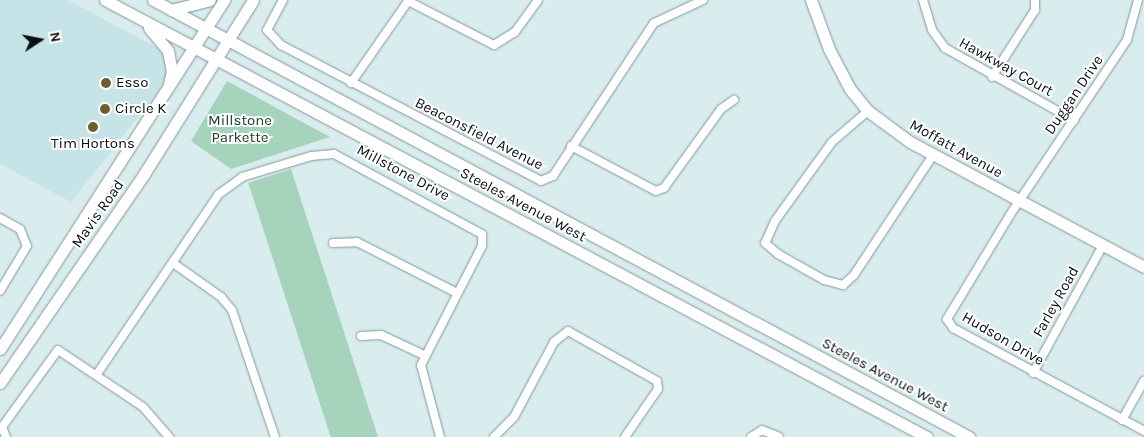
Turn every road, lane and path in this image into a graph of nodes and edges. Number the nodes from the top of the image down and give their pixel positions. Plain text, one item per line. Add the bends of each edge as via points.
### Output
1 (105, 0) edge
2 (152, 0) edge
3 (210, 0) edge
4 (224, 0) edge
5 (253, 0) edge
6 (283, 0) edge
7 (408, 0) edge
8 (538, 0) edge
9 (702, 0) edge
10 (811, 0) edge
11 (923, 0) edge
12 (1035, 0) edge
13 (1138, 0) edge
14 (171, 10) junction
15 (136, 17) junction
16 (206, 28) junction
17 (227, 40) junction
18 (194, 48) junction
19 (216, 59) junction
20 (992, 77) junction
21 (351, 84) junction
22 (166, 93) junction
23 (734, 100) dead end
24 (868, 111) junction
25 (1074, 120) junction
26 (570, 146) junction
27 (932, 155) junction
28 (1020, 201) junction
29 (0, 218) edge
30 (333, 243) dead end
31 (1103, 245) junction
32 (173, 263) junction
33 (1144, 268) edge
34 (0, 291) edge
35 (457, 293) junction
36 (362, 336) dead end
37 (0, 349) edge
38 (424, 355) junction
39 (1033, 373) junction
40 (98, 374) junction
41 (1144, 381) edge
42 (0, 383) edge
43 (1122, 420) junction
44 (1144, 431) edge
45 (6, 437) edge
46 (169, 437) edge
47 (275, 437) edge
48 (440, 437) edge
49 (494, 437) edge
50 (624, 437) edge
51 (751, 437) edge
52 (779, 437) edge
53 (927, 437) edge
54 (969, 437) edge

1 - 15 main road, Steeles Avenue West
2 - 14 main road, Steeles Avenue West
3 - 14 main road
4 - 16 main road, Mavis Road
5 - 17 main road, Mavis Road
6 - 21 street via 270,20 271,38
7 - 8 street via 494,45 515,32
7 - 21 street
9 - 26 street, Beaconsfield Avenue via 654,23
10 - 24 main road, Moffatt Avenue via 829,49 850,89
11 - 20 street, Hawkway Court via 932,30 945,48
12 - 20 street via 1035,10
13 - 25 street, Duggan Drive via 1127,40
14 - 16 main road, Steeles Avenue West
15 - 18 main road, Steeles Avenue West
15 - 22 main road via 168,51 172,71
16 - 17 main road, Steeles Avenue West
16 - 18 main road, Mavis Road
17 - 19 main road, Mavis Road
17 - 54 main road, Steeles Avenue West
18 - 19 main road, Steeles Avenue West
18 - 22 main road, Mavis Road
19 - 42 main road, Mavis Road via 144,174
19 - 53 main road, Steeles Avenue West
20 - 25 street, Hawkway Court
21 - 26 street, Beaconsfield Avenue via 541,182 553,176
22 - 37 main road, Mavis Road
23 - 26 street via 722,109 664,188 656,191
24 - 27 main road, Moffatt Avenue
24 - 27 street via 832,142 775,221 765,243 778,254 824,280 843,285 854,275
25 - 28 street, Duggan Drive
27 - 28 main road, Moffatt Avenue
28 - 31 main road, Moffatt Avenue
28 - 39 street, Hudson Drive via 947,319 953,328
29 - 34 street via 20,229 27,246
30 - 35 street via 362,244
31 - 33 main road, Moffatt Avenue
31 - 39 street, Farley Road
32 - 35 street, Millstone Drive via 219,194 234,182 311,156 334,154 479,230 484,242
32 - 40 street, Millstone Drive
32 - 47 street via 222,297 232,310
35 - 38 street, Millstone Drive
36 - 38 street via 381,335
38 - 48 street, Millstone Drive via 420,372
39 - 43 street, Hudson Drive
40 - 45 street via 58,350 2,427
40 - 46 street via 143,407
41 - 43 street
43 - 44 street, Hudson Drive
49 - 50 street via 514,417 554,342 568,332 657,381 658,389
51 - 52 street via 762,430

